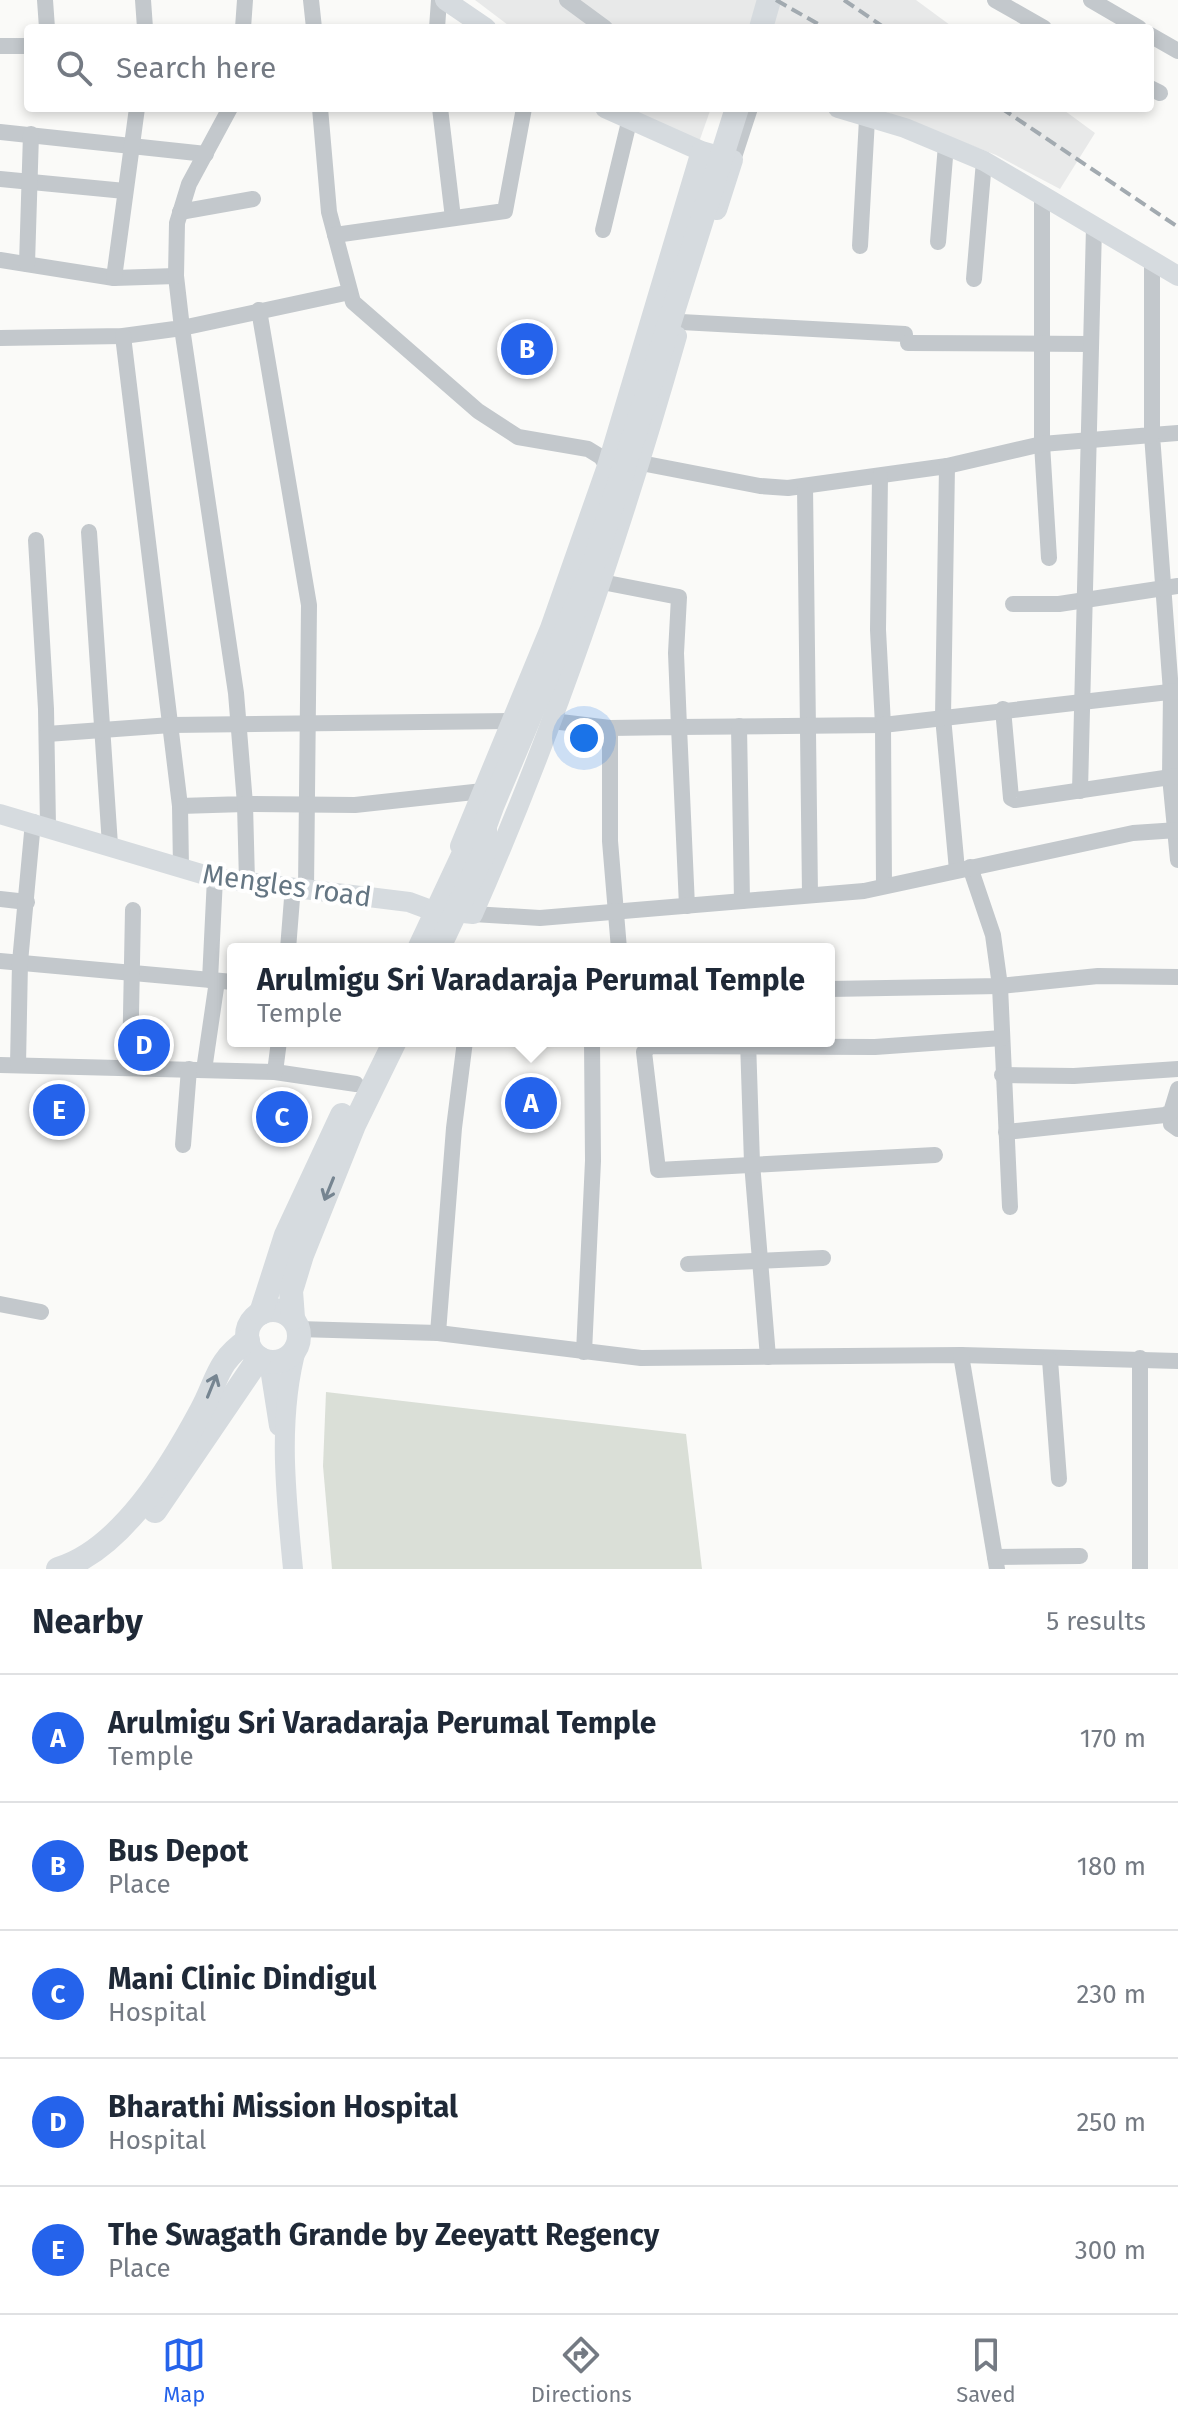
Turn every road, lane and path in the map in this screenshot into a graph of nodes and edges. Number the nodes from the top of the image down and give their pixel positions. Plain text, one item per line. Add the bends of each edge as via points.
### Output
1 (45, 0) edge
2 (143, 0) edge
3 (245, 0) edge
4 (311, 0) edge
5 (439, 0) edge
6 (445, 0) edge
7 (567, 0) edge
8 (769, 0) edge
9 (995, 0) edge
10 (1091, 0) edge
11 (47, 24) edge
12 (145, 24) edge
13 (243, 24) edge
14 (314, 24) edge
15 (437, 24) edge
16 (480, 24) edge
17 (600, 24) edge
18 (762, 24) edge
19 (1037, 24) edge
20 (1132, 24) edge
21 (1154, 37) edge
22 (0, 46) edge
23 (24, 46) edge
24 (1178, 51) edge
25 (136, 112) edge
26 (228, 112) edge
27 (320, 112) edge
28 (440, 112) edge
29 (523, 112) edge
30 (612, 112) edge
31 (736, 112) edge
32 (749, 112) edge
33 (849, 112) edge
34 (867, 119) junction
35 (629, 122) junction
36 (0, 132) edge
37 (31, 134) junction
38 (131, 145) junction
39 (946, 145) junction
40 (701, 151) junction
41 (206, 154) junction
42 (733, 160) junction
43 (984, 161) junction
44 (0, 179) edge
45 (28, 182) junction
46 (125, 191) junction
47 (1042, 197) junction
48 (253, 199) dead end
49 (180, 212) junction
50 (453, 218) junction
51 (1094, 227) junction
52 (603, 230) dead end
53 (335, 235) junction
54 (938, 242) dead end
55 (860, 246) dead end
56 (0, 260) edge
57 (1152, 262) junction
58 (27, 264) junction
59 (176, 276) junction
60 (1178, 276) edge
61 (114, 278) junction
62 (974, 279) dead end
63 (350, 292) junction
64 (259, 310) junction
65 (681, 322) junction
66 (182, 328) junction
67 (123, 336) junction
68 (0, 338) edge
69 (1042, 344) junction
70 (1090, 344) junction
71 (634, 377) junction
72 (663, 386) junction
73 (1178, 433) edge
74 (1152, 435) junction
75 (1087, 442) junction
76 (1042, 444) junction
77 (641, 463) junction
78 (607, 466) junction
79 (947, 466) junction
80 (880, 476) junction
81 (805, 486) junction
82 (89, 532) dead end
83 (36, 540) dead end
84 (1049, 558) dead end
85 (602, 582) junction
86 (1170, 587) edge
87 (1084, 601) junction
88 (1013, 604) dead end
89 (1174, 692) edge
90 (1082, 701) junction
91 (1003, 709) junction
92 (943, 717) junction
93 (512, 721) junction
94 (552, 721) junction
95 (309, 723) junction
96 (171, 725) junction
97 (238, 725) junction
98 (883, 725) junction
99 (739, 726) junction
100 (679, 727) junction
101 (808, 727) junction
102 (610, 728) junction
103 (103, 729) junction
104 (47, 734) junction
105 (1174, 776) edge
106 (1080, 791) junction
107 (245, 804) junction
108 (180, 806) junction
109 (308, 807) junction
110 (487, 807) junction
111 (0, 814) edge
112 (40, 824) junction
113 (1177, 830) edge
114 (110, 845) junction
115 (1178, 860) edge
116 (181, 868) junction
117 (964, 868) junction
118 (215, 878) junction
119 (247, 882) junction
120 (884, 886) junction
121 (300, 887) junction
122 (810, 895) junction
123 (0, 899) edge
124 (742, 901) junction
125 (27, 902) junction
126 (687, 906) junction
127 (133, 910) dead end
128 (447, 912) junction
129 (617, 912) junction
130 (289, 943) edge
131 (424, 943) edge
132 (439, 943) edge
133 (619, 943) edge
134 (0, 961) edge
135 (20, 962) junction
136 (129, 973) junction
137 (1178, 977) edge
138 (220, 981) edge
139 (1000, 986) junction
140 (835, 989) edge
141 (1002, 1038) junction
142 (835, 1046) edge
143 (278, 1047) edge
144 (374, 1047) edge
145 (392, 1047) edge
146 (464, 1047) edge
147 (592, 1047) edge
148 (649, 1047) edge
149 (748, 1047) edge
150 (0, 1065) edge
151 (18, 1065) junction
152 (130, 1067) junction
153 (1178, 1069) edge
154 (197, 1070) junction
155 (275, 1072) junction
156 (1002, 1075) junction
157 (356, 1084) junction
158 (1178, 1089) edge
159 (1171, 1112) junction
160 (1178, 1129) edge
161 (1006, 1132) junction
162 (183, 1145) dead end
163 (935, 1155) dead end
164 (752, 1163) junction
165 (1010, 1207) dead end
166 (823, 1258) dead end
167 (762, 1262) junction
168 (688, 1264) dead end
169 (0, 1304) edge
170 (41, 1312) dead end
171 (261, 1313) junction
172 (296, 1331) junction
173 (438, 1333) junction
174 (584, 1352) junction
175 (259, 1353) junction
176 (961, 1355) junction
177 (768, 1357) junction
178 (1140, 1358) junction
179 (1050, 1360) junction
180 (1178, 1361) edge
181 (284, 1449) junction
182 (1059, 1479) dead end
183 (1080, 1556) dead end
184 (996, 1563) edge
185 (58, 1569) edge
186 (93, 1569) edge
187 (293, 1569) edge
188 (1140, 1569) edge

1 - 11 street
2 - 12 street
3 - 13 street
4 - 14 street
5 - 15 street
6 - 16 main road
7 - 17 street
8 - 18 highway
9 - 19 street
10 - 20 street
21 - 24 street
22 - 23 street
25 - 38 street
26 - 41 street
27 - 53 street
28 - 50 street
29 - 50 street via 505,211
30 - 35 main road
31 - 110 highway via 592,569
32 - 42 street
33 - 34 main road
34 - 39 main road
34 - 55 street
35 - 40 main road
35 - 52 street
36 - 37 street
37 - 38 street
37 - 45 street
38 - 41 street
38 - 46 street
39 - 43 main road
39 - 54 street
40 - 42 main road
40 - 71 main road
41 - 49 street
42 - 65 main road
43 - 47 main road
43 - 62 street
44 - 45 street
45 - 46 street
45 - 58 street
46 - 61 street
47 - 51 main road
47 - 69 street
48 - 49 street
49 - 59 street via 174,239
50 - 53 street
51 - 57 main road
51 - 70 street
53 - 63 street
56 - 58 street
57 - 60 main road
57 - 74 street
58 - 61 street
59 - 61 street
59 - 66 street
63 - 64 street
63 - 78 street via 353,302 478,411 518,437 588,449
64 - 66 street
64 - 95 street via 309,605
65 - 69 street
65 - 72 main road
66 - 67 street
66 - 97 street
67 - 68 street
67 - 96 street
69 - 70 street
69 - 76 street
70 - 75 street
71 - 72 main road
71 - 78 main road
72 - 77 main road
73 - 74 street
74 - 75 street
74 - 86 street
75 - 76 street
75 - 87 street
76 - 79 street
76 - 84 street
77 - 81 street via 760,486
77 - 85 main road
78 - 93 main road
79 - 80 street
79 - 92 street
80 - 81 street
80 - 98 street
81 - 101 street
82 - 103 street
83 - 104 street
85 - 94 main road
85 - 100 street via 679,597
86 - 87 street
86 - 89 street
87 - 88 street
87 - 90 street
89 - 90 street
89 - 105 street
90 - 91 street
90 - 106 street
91 - 92 street
91 - 106 street via 1011,798
92 - 98 street
92 - 117 street
93 - 95 street
93 - 110 main road
94 - 102 street
94 - 128 main road via 519,811
95 - 97 street
95 - 109 street
96 - 97 street
96 - 103 street
96 - 108 street
97 - 107 street
98 - 101 street
98 - 120 street
99 - 100 street
99 - 101 street
99 - 124 street
100 - 102 street
100 - 126 street
101 - 122 street
102 - 129 street via 610,841
103 - 104 street
103 - 114 street
104 - 112 street
105 - 106 street
105 - 113 street
107 - 108 street
107 - 109 street
107 - 119 street
108 - 116 street
109 - 110 street
109 - 121 street
110 - 128 main road via 446,882
110 - 128 highway via 485,850
111 - 112 main road, Mengles road
112 - 114 main road, Mengles road
112 - 125 street
113 - 115 street
113 - 117 street via 1133,833
114 - 116 main road, Mengles road
116 - 118 main road, Mengles road
117 - 120 street
117 - 139 street via 993,935
118 - 119 main road, Mengles road
118 - 138 street
119 - 121 main road, Mengles road
120 - 122 street
121 - 128 main road, Mengles road
121 - 130 street
122 - 124 street
123 - 125 street
124 - 126 street
125 - 135 street
126 - 129 street
127 - 136 street
128 - 129 street via 540,918
128 - 131 highway
128 - 132 highway
129 - 133 street
134 - 135 street
135 - 136 street
135 - 151 street
136 - 138 street
136 - 152 street
137 - 139 street via 1098,976
138 - 154 street
139 - 140 street
139 - 141 street
141 - 142 street
141 - 156 street
143 - 155 street
144 - 157 highway
145 -> 172 highway via 302,1255 291,1291
146 - 173 street
147 - 174 street
148 - 164 street via 644,1052 658,1170
149 - 164 street
150 - 151 street
151 - 152 street
152 - 154 street
153 - 156 street
154 - 155 street
154 - 162 street
155 - 157 street
156 - 161 street
157 - 171 highway via 286,1235
158 - 159 street
159 - 160 street via 1171,1124
159 - 161 street
161 - 165 street
163 - 164 street
164 - 167 street
166 - 167 street
167 - 168 street
167 - 177 street
169 - 170 street
171 - 172 highway via 283,1312
171 - 175 highway via 248,1329
172 - 173 street
172 - 175 highway via 292,1354 280,1361
172 - 181 main road
173 - 174 street
174 - 177 street via 641,1358
175 - 181 main road
185 -> 175 highway via 105,1545 127,1520 184,1439 228,1353
175 - 186 highway via 163,1501 138,1532
176 - 177 street
176 - 179 street
176 - 184 street
178 - 179 street
178 - 180 street
178 - 188 street
179 - 182 street
181 - 187 main road
183 - 184 street

